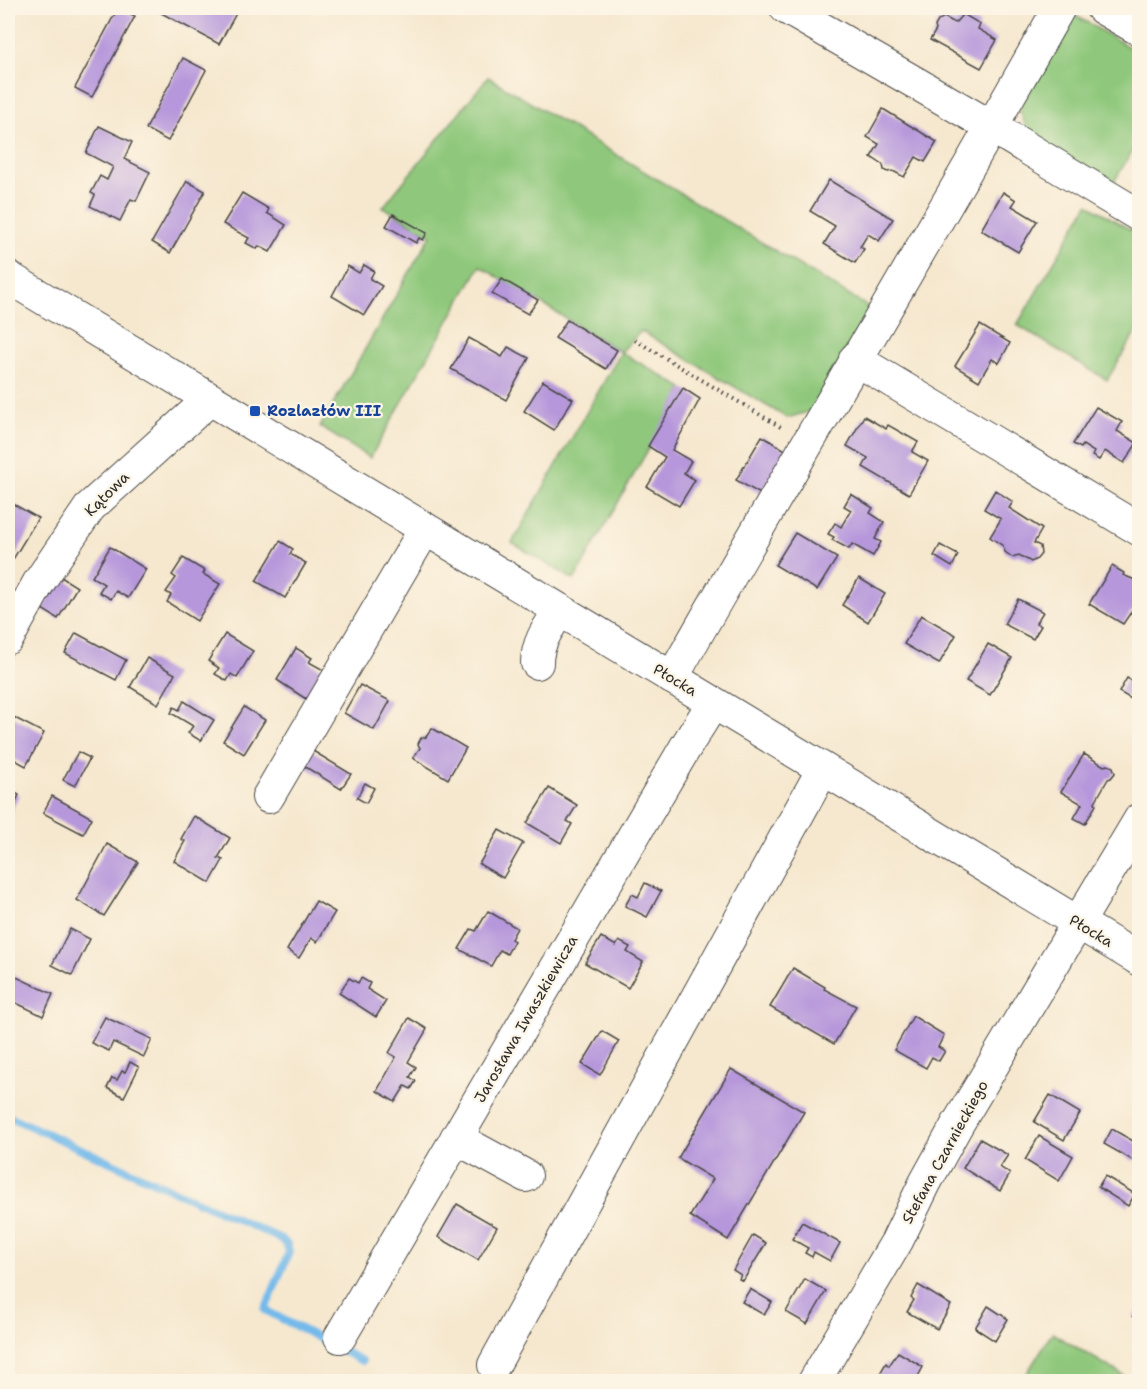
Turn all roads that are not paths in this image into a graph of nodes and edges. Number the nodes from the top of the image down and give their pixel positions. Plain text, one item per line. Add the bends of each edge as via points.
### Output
1 (786, 8) edge
2 (1059, 8) edge
3 (1102, 8) edge
4 (1140, 30) edge
5 (992, 127) junction
6 (1140, 216) edge
7 (8, 277) edge
8 (855, 359) junction
9 (210, 399) junction
10 (425, 529) junction
11 (1140, 530) edge
12 (560, 610) junction
13 (8, 638) edge
14 (537, 663) dead end
15 (672, 678) junction
16 (713, 703) junction
17 (823, 769) junction
18 (268, 796) dead end
19 (1140, 819) edge
20 (1077, 922) junction
21 (1140, 960) edge
22 (456, 1138) junction
23 (526, 1176) dead end
24 (340, 1337) dead end
25 (494, 1365) dead end
26 (814, 1382) edge

1 - 5 street
2 - 5 street
3 - 4 street
5 - 6 street
5 - 8 street
7 - 9 street, Płocka
8 - 11 street
8 - 15 street
9 - 10 street, Płocka
9 - 13 street, Kątowa via 90,507 39,582
10 - 12 street, Płocka
10 - 18 street
12 - 14 street via 541,640
12 - 15 street, Płocka
15 - 16 street, Płocka
16 - 17 street, Płocka
16 - 22 street, Jarosława Iwaszkiewicza
17 - 20 street, Płocka
17 - 25 street
19 - 20 street, Stefana Czarnieckiego
20 - 21 street, Płocka
20 - 26 street, Stefana Czarnieckiego via 957,1125 897,1241
22 - 23 street
22 - 24 street, Jarosława Iwaszkiewicza

